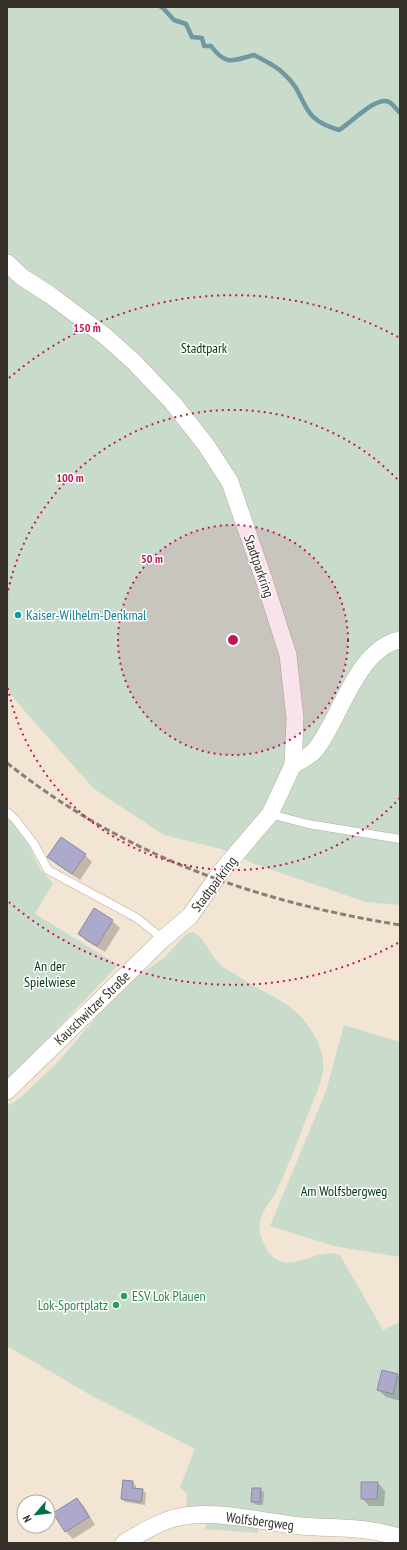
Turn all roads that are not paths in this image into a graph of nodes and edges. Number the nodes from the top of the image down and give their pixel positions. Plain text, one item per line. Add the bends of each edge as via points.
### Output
1 (7, 263) edge
2 (400, 640) edge
3 (293, 765) junction
4 (7, 812) edge
5 (270, 814) junction
6 (400, 839) edge
7 (178, 926) joint
8 (163, 939) junction
9 (7, 1091) edge
10 (400, 1538) edge
11 (124, 1543) edge

1 - 3 street, Stadtparkring via 22,277 104,336 134,362 173,403 206,445 230,482 288,655 295,718
2 - 3 street via 376,651 352,684 315,750
3 - 5 street, Stadtparkring
4 - 8 lane via 16,819 34,844 48,870 137,918
5 - 6 lane via 308,824
5 - 7 street, Stadtparkring via 220,873 190,916
7 - 8 street, Kauschwitzer Straße
8 - 9 street, Kauschwitzer Straße
10 - 11 street, Wolfsbergweg via 372,1531 205,1515 179,1517 146,1530

